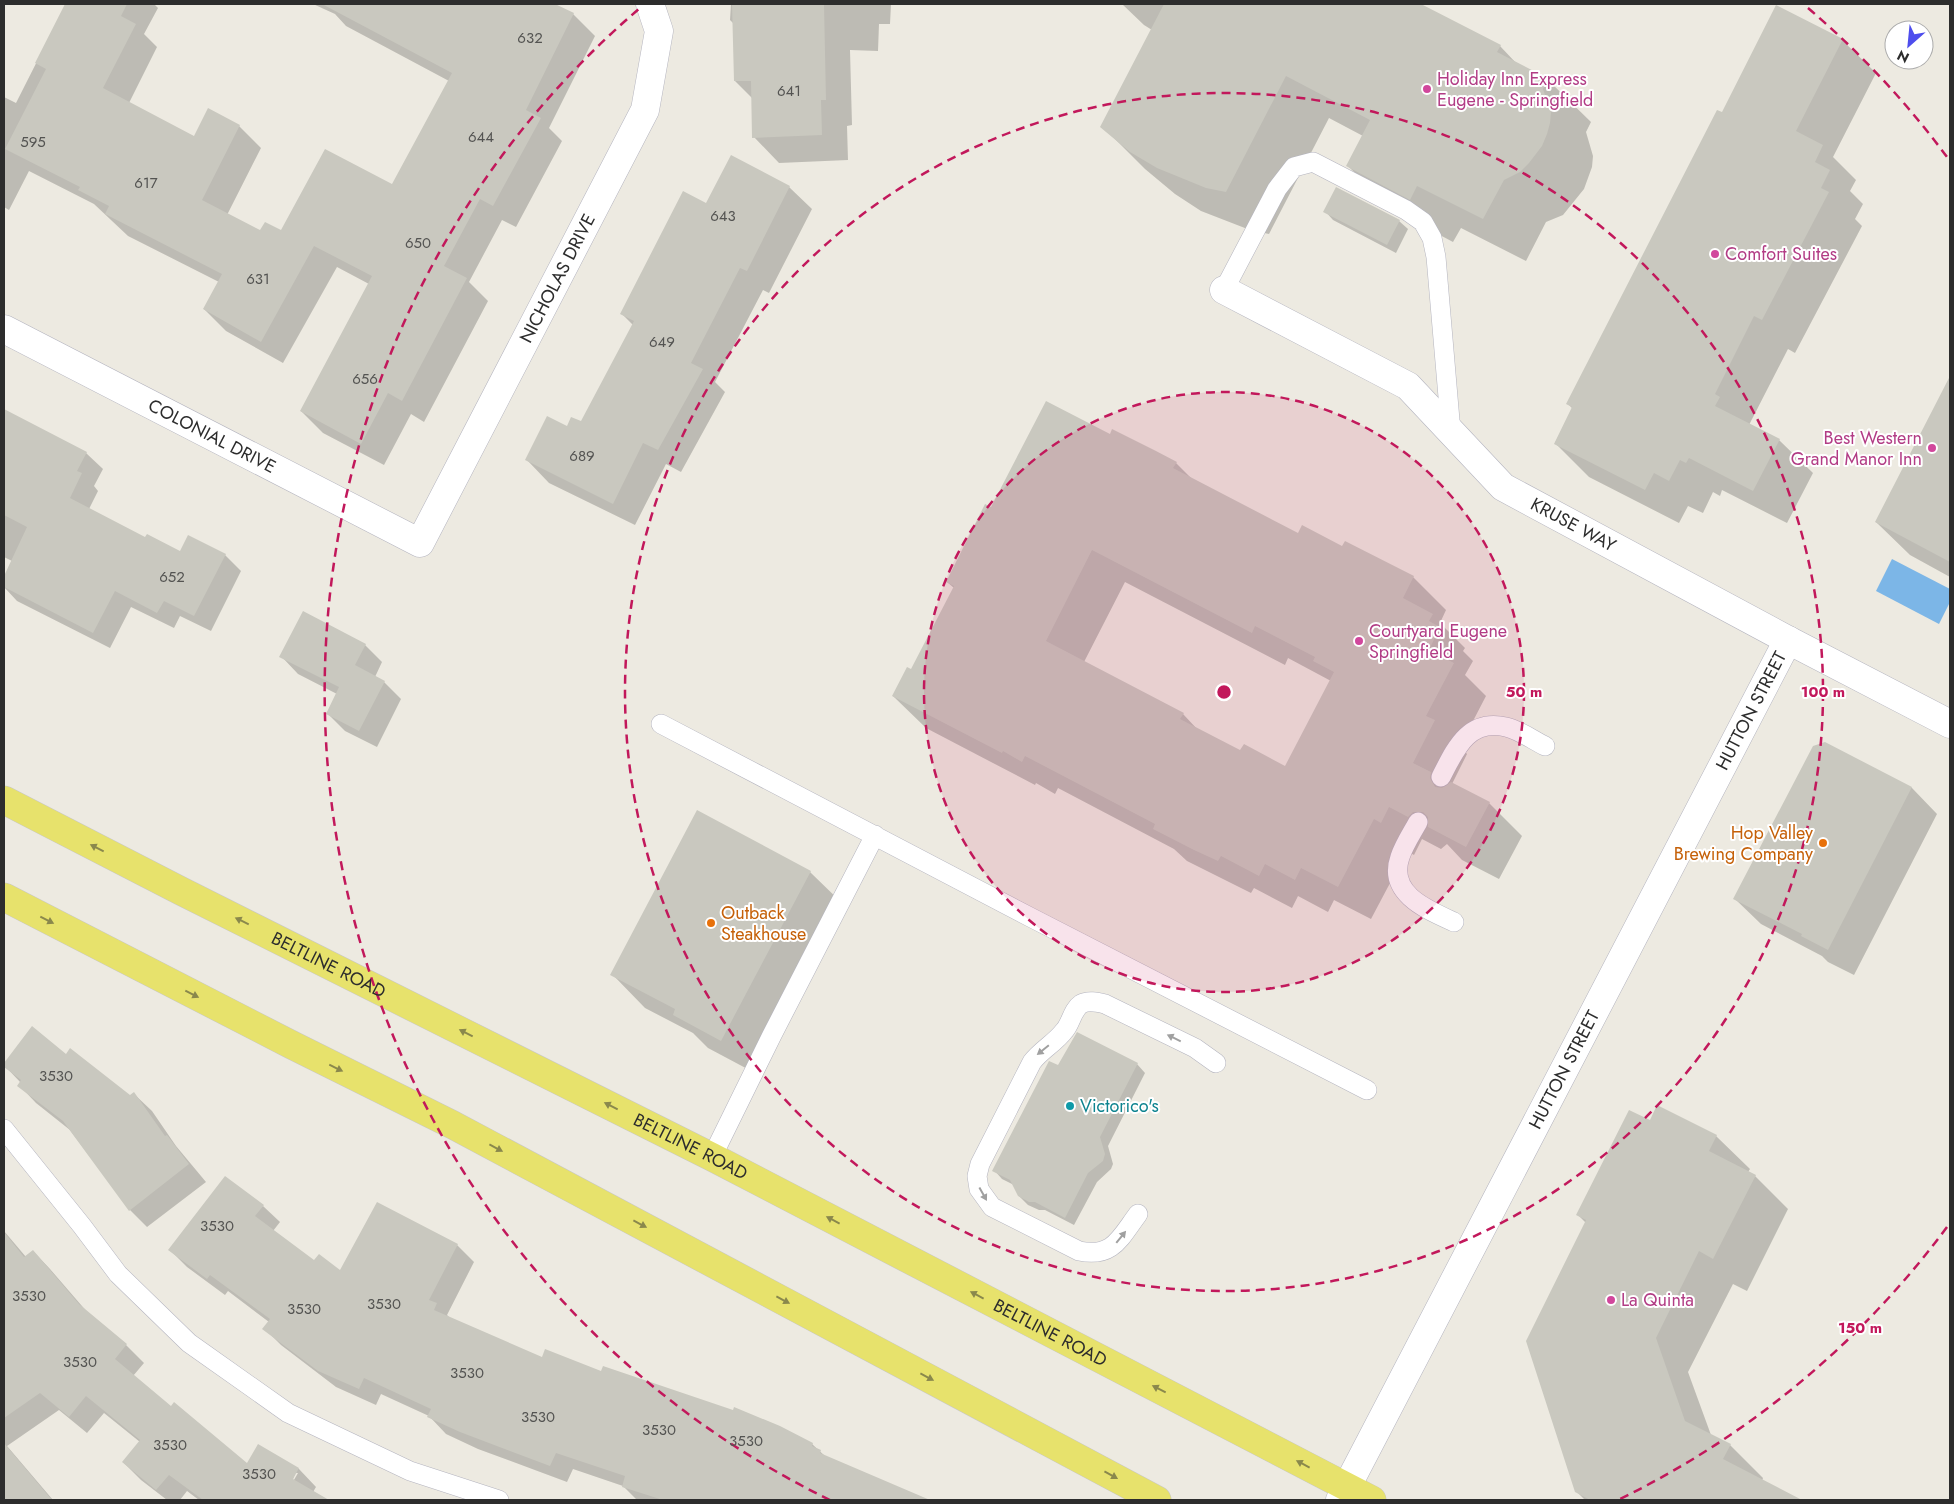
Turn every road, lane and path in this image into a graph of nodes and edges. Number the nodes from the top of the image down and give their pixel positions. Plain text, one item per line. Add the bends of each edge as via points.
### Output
1 (650, 4) edge
2 (1224, 290) joint
3 (4, 329) edge
4 (1451, 432) junction
5 (420, 543) joint
6 (1788, 640) junction
7 (661, 724) dead end
8 (1950, 724) edge
9 (1545, 746) dead end
10 (1441, 777) dead end
11 (4, 800) edge
12 (1418, 822) dead end
13 (876, 836) junction
14 (4, 897) edge
15 (1454, 922) dead end
16 (1216, 1063) dead end
17 (1367, 1090) dead end
18 (4, 1129) edge
19 (712, 1157) junction
20 (1138, 1214) dead end
21 (1343, 1494) edge
22 (499, 1500) edge
23 (1157, 1500) edge
24 (1372, 1500) edge

1 - 5 street, NICHOLAS DRIVE via 658,31 645,110
2 - 4 street, KRUSE WAY via 1408,386
2 - 4 lane via 1277,189 1294,167 1313,162 1406,210 1423,222 1432,238 1436,257
3 - 5 street, COLONIAL DRIVE
4 - 6 street, KRUSE WAY via 1504,487
6 - 8 street, KRUSE WAY
6 - 21 street, HUTTON STREET
7 - 13 lane
9 - 10 lane via 1507,727 1479,728 1458,743
19 -> 11 main road, BELTLINE ROAD
12 - 15 lane via 1399,857 1401,885 1420,906
13 - 17 lane
13 - 19 lane
14 -> 23 main road via 453,1125
16 -> 20 lane via 1196,1048 1105,1004 1082,1004 1066,1030 1032,1062 980,1164 977,1176 979,1189 992,1207 1079,1251 1091,1254 1113,1246
18 - 22 lane via 118,1274 189,1344 288,1412 410,1471
21 -> 19 main road, BELTLINE ROAD
21 - 24 main road, BELTLINE ROAD

